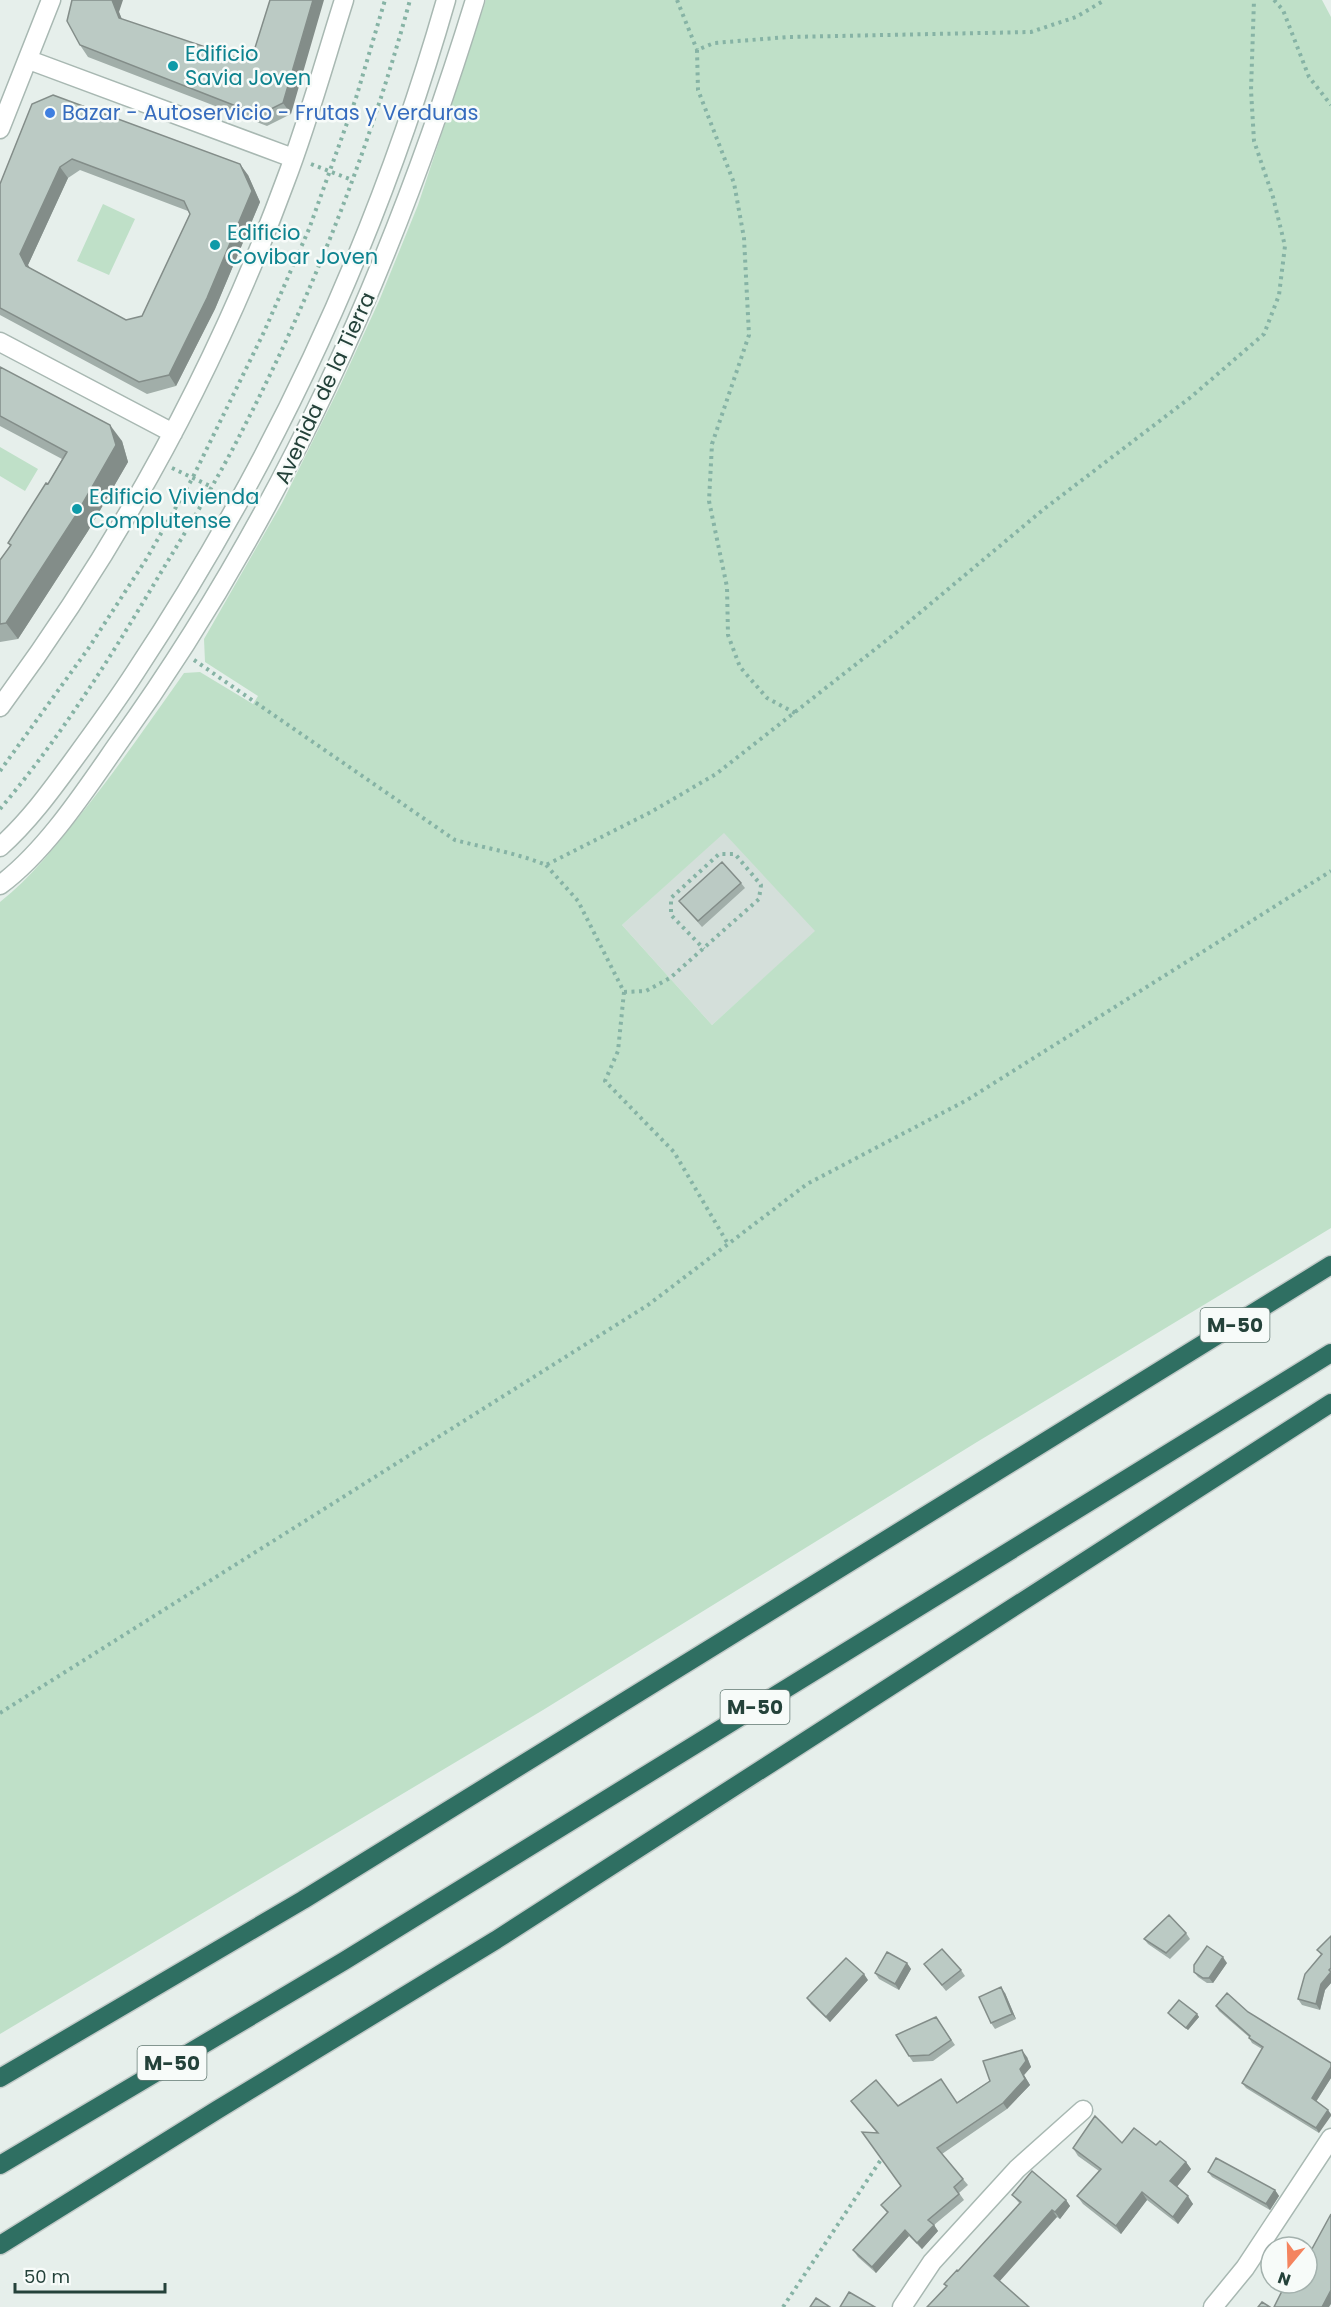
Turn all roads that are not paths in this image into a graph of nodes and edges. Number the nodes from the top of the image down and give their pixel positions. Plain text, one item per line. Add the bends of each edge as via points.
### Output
1 (51, 0) edge
2 (344, 0) edge
3 (446, 0) edge
4 (475, 0) edge
5 (29, 60) junction
6 (0, 129) edge
7 (293, 158) junction
8 (0, 342) edge
9 (173, 433) junction
10 (6, 686) edge
11 (0, 707) edge
12 (0, 847) edge
13 (0, 885) edge
14 (1331, 1264) edge
15 (1331, 1353) edge
16 (1331, 1403) edge
17 (0, 2078) edge
18 (1083, 2110) dead end
19 (1331, 2138) edge
20 (0, 2165) edge
21 (0, 2245) edge
22 (902, 2307) edge
23 (1213, 2307) edge

1 - 5 street
2 - 7 street
3 - 12 street, Avenida de la Tierra via 415,103 345,288 249,486 115,703 20,829
4 - 13 street, Avenida de la Tierra via 431,134 369,297 272,498 213,602 136,719 39,848
5 - 6 street
5 - 7 street
7 - 9 street via 227,323
8 - 9 street
9 - 10 street via 90,578
10 - 11 street
14 - 17 highway, M-50 via 303,1900
15 - 20 highway, M-50 via 344,1961
16 - 21 highway via 496,1940
18 - 22 street via 1017,2169 933,2262
19 - 23 street via 1245,2268

